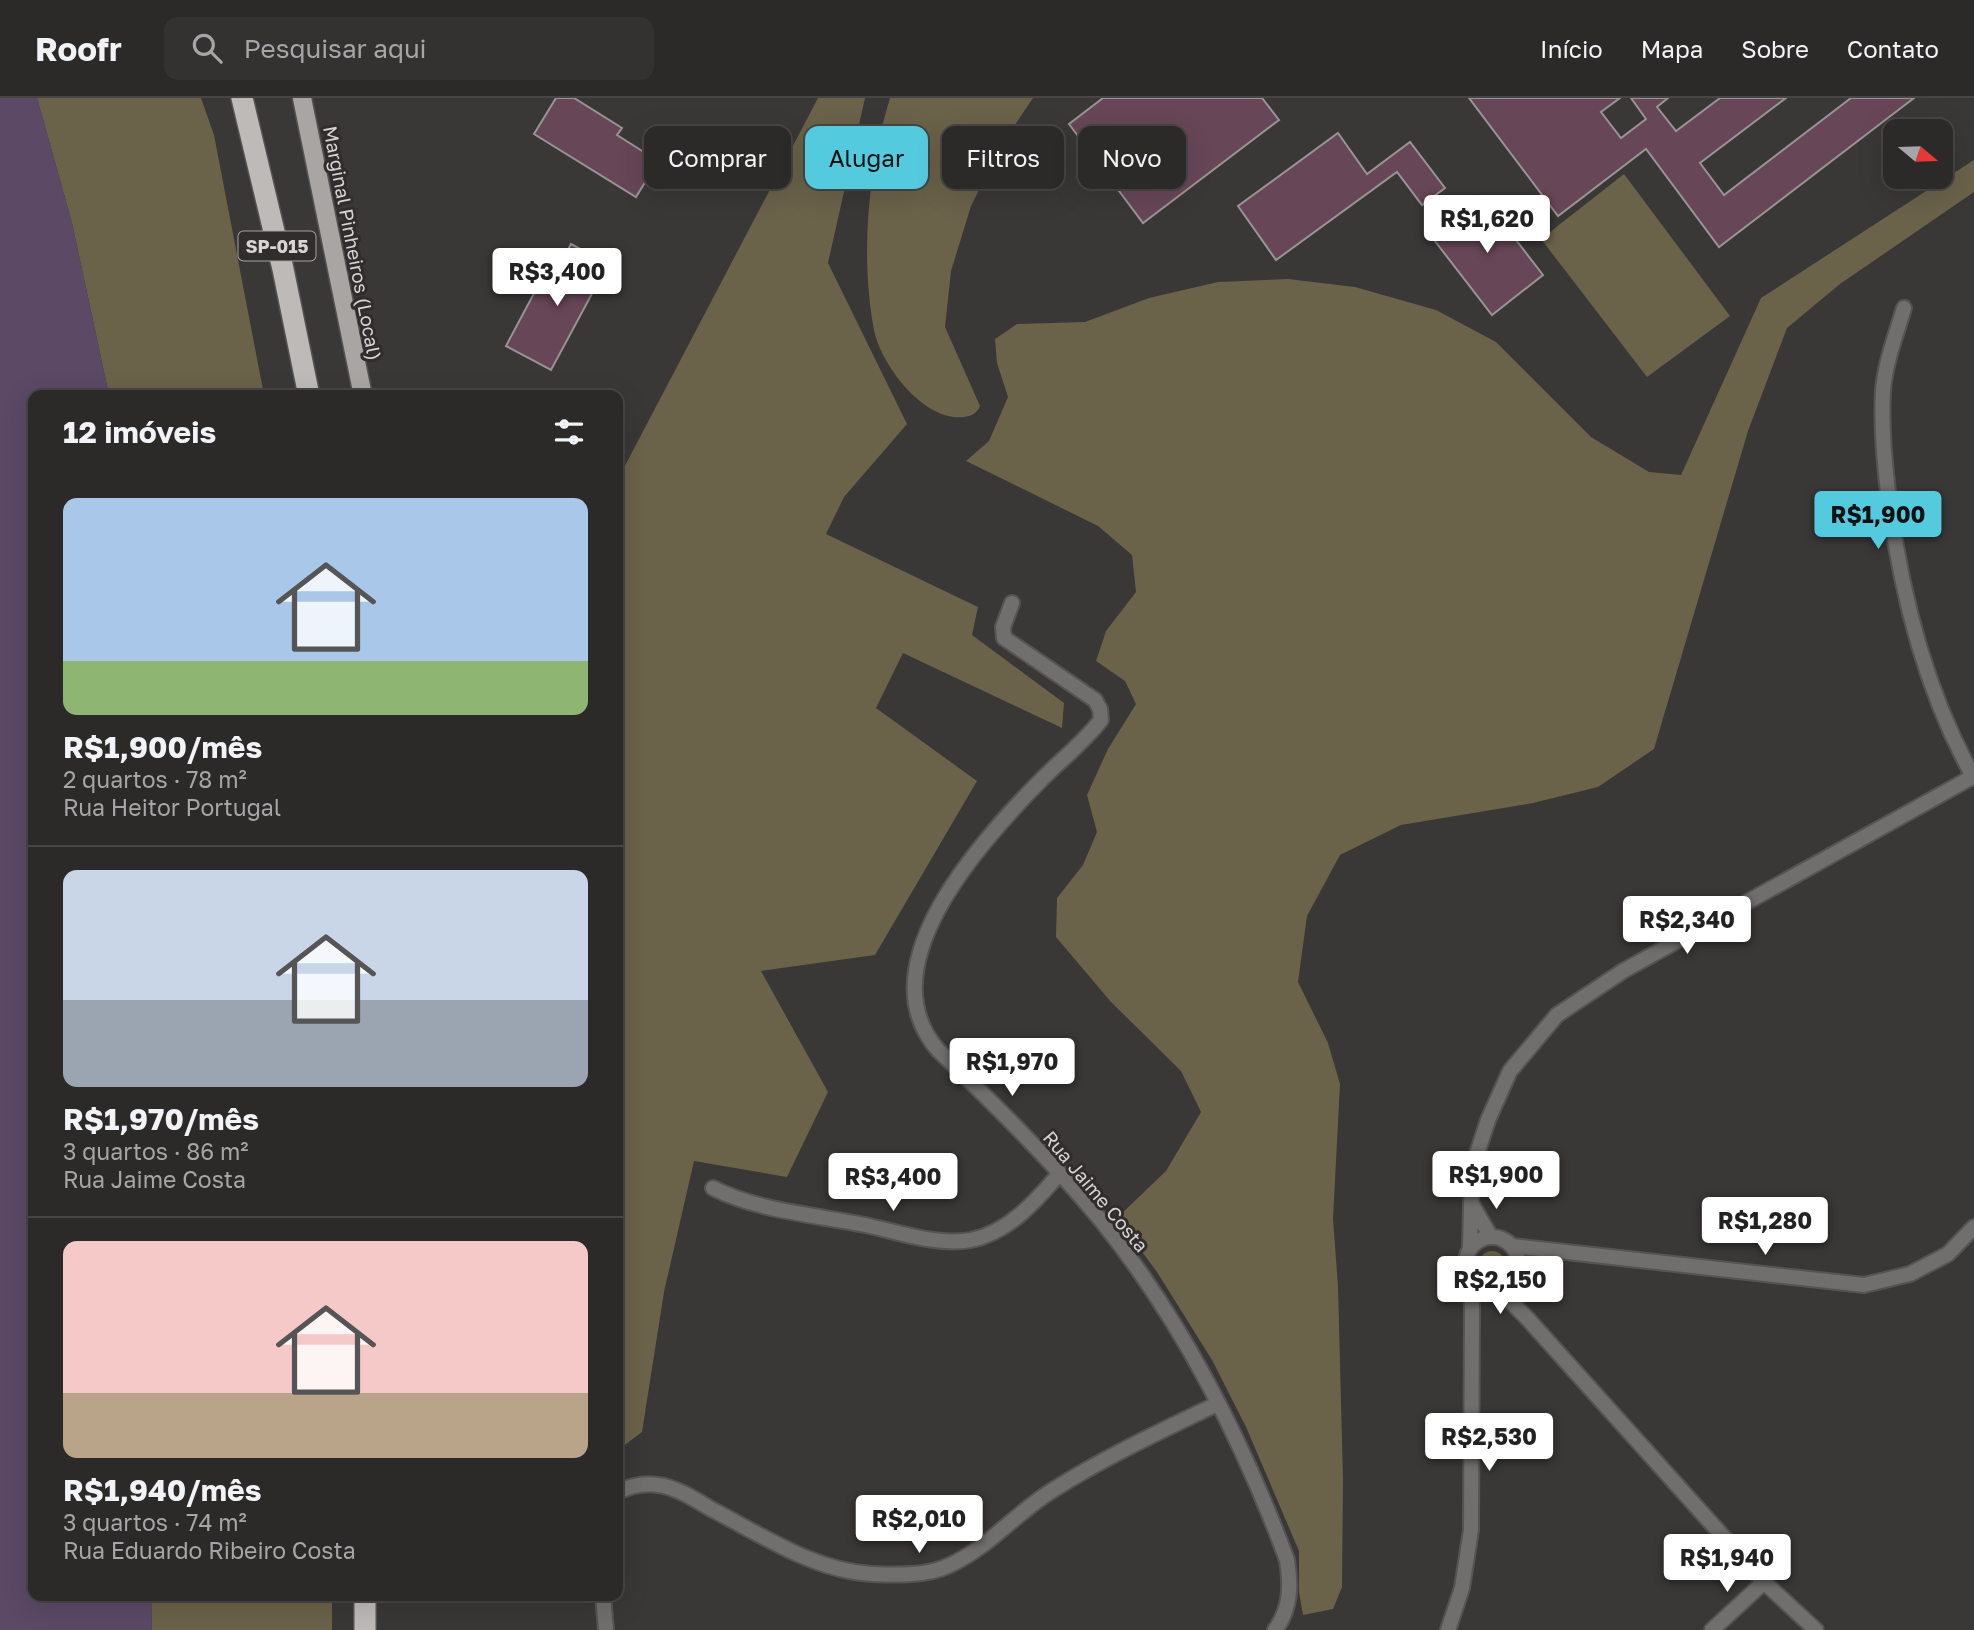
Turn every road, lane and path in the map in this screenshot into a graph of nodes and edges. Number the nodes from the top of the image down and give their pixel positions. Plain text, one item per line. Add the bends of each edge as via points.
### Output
1 (242, 98) edge
2 (302, 98) edge
3 (1904, 308) dead end
4 (308, 390) edge
5 (362, 390) edge
6 (1012, 603) dead end
7 (1974, 777) edge
8 (1060, 1173) junction
9 (713, 1188) dead end
10 (1471, 1203) junction
11 (1974, 1227) edge
12 (1492, 1237) junction
13 (1512, 1246) junction
14 (1470, 1248) junction
15 (1552, 1251) junction
16 (1518, 1263) junction
17 (1470, 1279) junction
18 (1504, 1286) junction
19 (1483, 1288) junction
20 (1472, 1307) junction
21 (1217, 1404) junction
22 (623, 1490) edge
23 (1764, 1582) junction
24 (365, 1601) edge
25 (603, 1601) edge
26 (365, 1630) edge
27 (606, 1630) edge
28 (1275, 1630) edge
29 (1448, 1630) edge
30 (1712, 1630) edge
31 (1816, 1630) edge

1 - 4 highway, SP-015
2 - 5 main road, Marginal Pinheiros (Local)
3 - 7 street via 1883,390 1882,437 1895,546 1932,685
6 - 8 street, Rua Jaime Costa via 1004,638 1095,700 1101,720 1040,781 958,878 925,936 914,980 917,1014 928,1039
7 - 10 street via 1623,971 1557,1015 1510,1071 1472,1169
8 - 9 street via 1038,1199 1003,1227 958,1241 770,1206
8 - 21 street, Rua Jaime Costa via 1146,1282
10 - 12 street
10 - 14 street
11 - 15 street via 1948,1254 1910,1274 1864,1285
12 - 13 street
12 - 14 street
13 - 15 street
13 - 16 street
14 - 17 street via 1465,1263
15 - 16 street
16 - 18 street via 1514,1277
17 - 19 street
17 - 20 street
18 - 19 street
18 - 23 street via 1527,1318
19 - 20 street
20 - 29 street via 1471,1530 1462,1588
21 - 22 street via 1050,1491 988,1541 950,1565 927,1572 845,1571 793,1552 659,1485
21 - 28 street, Rua Jaime Costa via 1287,1560 1288,1601
23 - 30 street
23 - 31 street
24 - 26 highway
25 - 27 street

